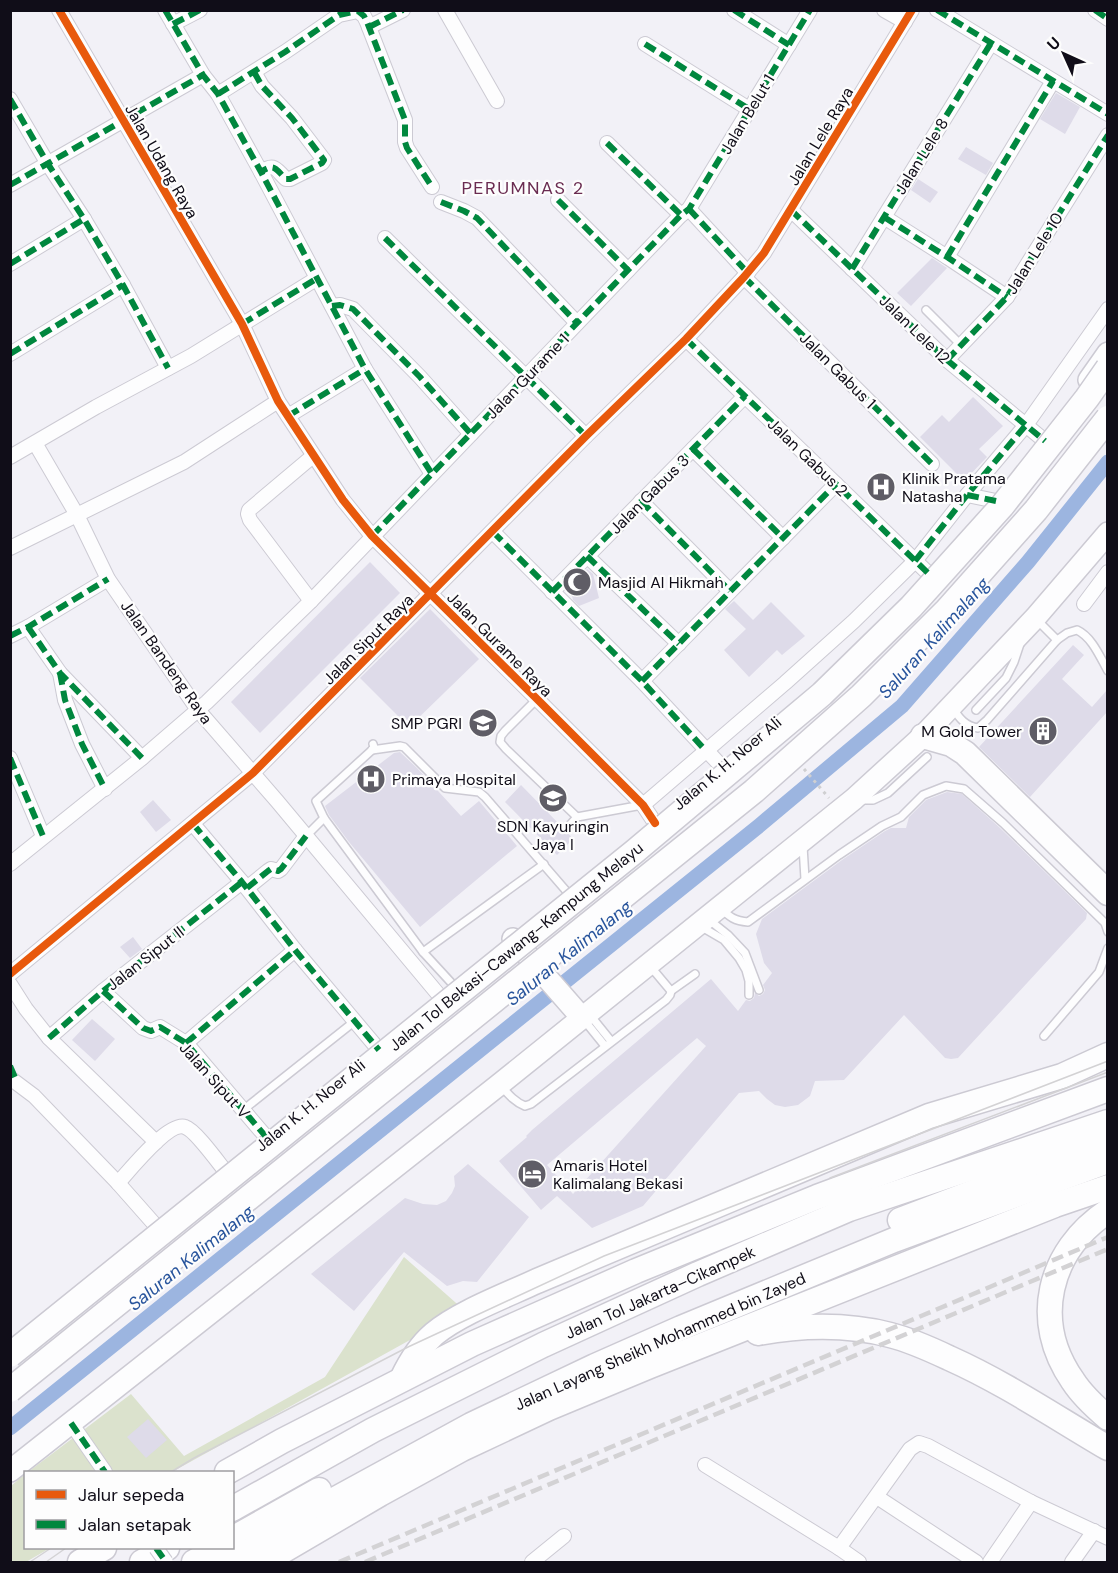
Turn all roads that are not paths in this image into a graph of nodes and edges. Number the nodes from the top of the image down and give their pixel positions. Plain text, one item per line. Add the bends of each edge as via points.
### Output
1 (59, 10) edge
2 (165, 10) edge
3 (200, 10) edge
4 (403, 10) edge
5 (445, 10) edge
6 (734, 10) edge
7 (810, 10) edge
8 (884, 10) edge
9 (937, 10) edge
10 (1095, 10) edge
11 (354, 11) edge
12 (908, 16) edge
13 (1107, 19) edge
14 (173, 24) junction
15 (369, 27) junction
16 (991, 43) junction
17 (645, 44) dead end
18 (789, 45) junction
19 (254, 72) junction
20 (203, 75) junction
21 (1053, 81) junction
22 (218, 94) junction
23 (10, 99) edge
24 (497, 101) dead end
25 (749, 109) junction
26 (1107, 114) edge
27 (123, 121) junction
28 (1107, 135) edge
29 (607, 143) dead end
30 (48, 165) junction
31 (261, 172) junction
32 (10, 185) edge
33 (432, 187) dead end
34 (558, 200) dead end
35 (441, 202) dead end
36 (791, 210) junction
37 (685, 212) junction
38 (884, 218) junction
39 (84, 219) junction
40 (385, 238) dead end
41 (947, 257) junction
42 (10, 264) edge
43 (852, 269) junction
44 (628, 270) junction
45 (746, 275) junction
46 (316, 279) junction
47 (123, 285) junction
48 (1007, 297) junction
49 (332, 306) junction
50 (1107, 309) edge
51 (926, 310) dead end
52 (577, 323) junction
53 (242, 324) junction
54 (686, 339) junction
55 (961, 345) junction
56 (1107, 353) edge
57 (10, 354) edge
58 (947, 360) junction
59 (168, 368) junction
60 (1107, 368) edge
61 (365, 369) junction
62 (526, 377) junction
63 (745, 396) junction
64 (278, 401) junction
65 (288, 416) junction
66 (1107, 418) edge
67 (1026, 425) junction
68 (471, 434) junction
69 (586, 436) junction
70 (1045, 441) junction
71 (35, 443) junction
72 (693, 449) junction
73 (314, 456) junction
74 (10, 457) edge
75 (932, 464) dead end
76 (432, 474) junction
77 (836, 484) junction
78 (967, 495) junction
79 (641, 501) junction
80 (996, 501) junction
81 (76, 514) junction
82 (492, 532) junction
83 (1107, 533) edge
84 (372, 536) junction
85 (783, 538) junction
86 (10, 549) edge
87 (587, 556) junction
88 (923, 568) junction
89 (1107, 572) edge
90 (108, 579) junction
91 (730, 591) junction
92 (552, 592) junction
93 (431, 594) junction
94 (311, 601) junction
95 (1084, 604) dead end
96 (1032, 622) junction
97 (28, 627) junction
98 (10, 636) edge
99 (1057, 640) junction
100 (679, 644) junction
101 (1107, 671) edge
102 (60, 672) junction
103 (642, 681) junction
104 (537, 699) junction
105 (951, 706) junction
106 (198, 710) junction
107 (976, 710) dead end
108 (925, 747) junction
109 (706, 751) junction
110 (142, 758) junction
111 (10, 759) edge
112 (723, 768) junction
113 (253, 773) junction
114 (105, 789) junction
115 (643, 805) junction
116 (577, 817) junction
117 (324, 818) junction
118 (655, 823) junction
119 (193, 824) junction
120 (567, 828) dead end
121 (43, 836) junction
122 (306, 836) junction
123 (803, 840) junction
124 (10, 864) edge
125 (544, 864) junction
126 (805, 879) junction
127 (245, 885) junction
128 (568, 893) junction
129 (1107, 893) edge
130 (708, 917) junction
131 (737, 921) junction
132 (1107, 932) edge
133 (728, 935) junction
134 (517, 936) junction
135 (1107, 948) edge
136 (295, 950) junction
137 (423, 952) junction
138 (649, 964) junction
139 (10, 974) edge
140 (695, 974) dead end
141 (10, 984) edge
142 (759, 990) dead end
143 (103, 991) junction
144 (671, 991) junction
145 (450, 994) junction
146 (749, 995) dead end
147 (581, 1010) junction
148 (355, 1021) junction
149 (1044, 1036) dead end
150 (49, 1038) junction
151 (186, 1043) junction
152 (608, 1043) junction
153 (379, 1050) junction
154 (1107, 1055) edge
155 (10, 1066) edge
156 (14, 1080) edge
157 (500, 1084) junction
158 (1107, 1089) edge
159 (243, 1110) junction
160 (1107, 1122) edge
161 (267, 1138) junction
162 (1107, 1141) edge
163 (154, 1145) junction
164 (1107, 1161) edge
165 (226, 1172) junction
166 (122, 1179) junction
167 (1107, 1187) edge
168 (1107, 1211) edge
169 (156, 1226) junction
170 (10, 1341) edge
171 (10, 1355) edge
172 (650, 1366) junction
173 (402, 1379) junction
174 (10, 1390) edge
175 (1107, 1418) edge
176 (71, 1423) junction
177 (1107, 1448) edge
178 (705, 1464) dead end
179 (10, 1471) edge
180 (104, 1471) edge
181 (230, 1471) edge
182 (877, 1497) junction
183 (1031, 1502) junction
184 (234, 1508) edge
185 (1094, 1531) junction
186 (564, 1536) dead end
187 (234, 1538) edge
188 (1107, 1538) edge
189 (839, 1548) junction
190 (102, 1549) edge
191 (157, 1549) edge
192 (165, 1549) edge
193 (217, 1549) edge
194 (80, 1563) edge
195 (142, 1563) edge
196 (166, 1563) edge
197 (194, 1563) edge
198 (232, 1563) edge
199 (264, 1563) edge
200 (532, 1563) edge
201 (859, 1563) edge
202 (976, 1563) edge
203 (990, 1563) edge
204 (1072, 1563) edge

1 - 27 street, Jalan Udang Raya
2 - 14 street
3 - 14 street
4 - 15 street
5 - 24 street
6 - 18 street
7 - 18 street, Jalan Belut 1
8 - 12 street
9 - 16 street
10 - 13 street
11 - 15 street via 362,14
11 - 19 street via 339,15
12 - 36 street, Jalan Lele Raya
14 - 20 street
15 - 33 street via 405,120 407,148
16 - 21 street
16 - 38 street, Jalan Lele 8
17 - 25 street
18 - 25 street, Jalan Belut 1
19 - 22 street
19 - 31 street via 324,160 291,179 272,167
20 - 22 street
20 - 27 street
21 - 26 street
21 - 41 street
22 - 31 street
23 - 30 street
25 - 37 street, Jalan Belut 1
27 - 30 street
27 - 53 street, Jalan Udang Raya
28 - 48 street, Jalan Lele 10
29 - 37 street, Jalan Gabus 1
30 - 32 street
30 - 39 street
31 - 46 street
34 - 44 street
35 - 52 street via 477,218
36 - 43 street, Jalan Lele 12
36 - 45 street, Jalan Lele Raya
37 - 44 street, Jalan Gurame 1
37 - 45 street, Jalan Gabus 1
38 - 41 street
38 - 43 street, Jalan Lele 8
39 - 42 street
39 - 47 street
40 - 62 street
41 - 48 street
43 - 58 street, Jalan Lele 12
44 - 52 street, Jalan Gurame 1
45 - 54 street, Jalan Siput Raya
45 - 75 street, Jalan Gabus 1
46 - 49 street
46 - 53 street
47 - 57 street
47 - 59 street
48 - 55 street, Jalan Lele 10
49 - 61 street
49 - 68 street via 353,309
50 - 67 street
51 - 55 lane
52 - 62 street, Jalan Gurame 1
53 - 59 street
53 - 64 street, Jalan Gurame Raya
54 - 63 street, Jalan Gabus 2
54 - 69 street, Jalan Siput Raya
55 - 58 street, Jalan Lele 10
56 - 70 main road, Jalan K. H. Noer Ali
58 - 67 street, Jalan Lele 12
59 - 71 street
60 - 171 highway, Jalan Tol Bekasi–Cawang–Kampung Melayu, bridge via 1002,506 911,607 822,694
61 - 65 street
61 - 76 street
62 - 68 street, Jalan Gurame 1
62 - 69 street
63 - 72 street, Jalan Gabus 3
63 - 77 street, Jalan Gabus 2
64 - 65 street, Jalan Gurame Raya
64 - 81 street via 184,462
65 - 73 street, Jalan Gurame Raya
66 - 174 highway, Jalan Tol Bekasi–Cawang–Kampung Melayu, bridge via 1036,510 947,610 861,696 763,783
67 - 70 street, Jalan Lele 12
67 - 78 street
68 - 76 street, Jalan Gurame 1
69 - 82 street, Jalan Siput Raya
70 - 80 main road, Jalan K. H. Noer Ali
71 - 74 street
71 - 81 street, Jalan Bandeng Raya
72 - 79 street, Jalan Gabus 3
72 - 85 street
73 - 84 street, Jalan Gurame Raya
73 - 94 street via 248,514
76 - 84 street, Jalan Gurame 1
77 - 85 street
77 - 88 street, Jalan Gabus 2
78 - 80 street
78 - 88 street
79 - 87 street, Jalan Gabus 3
79 - 91 street
80 - 88 main road, Jalan K. H. Noer Ali
81 - 86 street
81 - 90 street, Jalan Bandeng Raya
82 - 92 street
82 - 93 street, Jalan Siput Raya
83 - 96 main road
84 - 93 street, Jalan Gurame Raya
84 - 94 street, Jalan Gurame 1
85 - 91 street
87 - 92 street, Jalan Gabus 3
87 - 100 street
88 - 109 street via 854,621
88 - 112 main road, Jalan K. H. Noer Ali via 861,646
89 - 95 street
90 - 97 street
90 - 106 street, Jalan Bandeng Raya
91 - 100 street
92 - 103 street
93 - 104 street, Jalan Gurame Raya
93 - 113 street, Jalan Siput Raya
94 - 106 street, Jalan Gurame 1
96 - 99 lane
96 - 105 main road
96 - 107 lane via 1006,678
97 - 98 street
97 - 102 street
99 - 101 lane via 1077,630 1084,633
99 - 105 lane via 978,728 960,719
100 - 103 street
102 - 110 street
102 - 114 street via 64,700
103 - 109 street
104 - 115 street, Jalan Gurame Raya
104 - 116 lane via 505,730 500,742
105 - 108 main road
106 - 110 street, Jalan Gurame 1
106 - 113 street, Jalan Bandeng Raya
108 - 123 main road via 844,802
108 - 129 highway via 951,744 965,753
109 - 112 street
109 - 115 street
110 - 114 street, Jalan Gurame 1
111 - 121 street
112 - 118 main road, Jalan K. H. Noer Ali
113 - 119 street, Jalan Siput Raya
113 - 122 street, Jalan Bandeng Raya
114 - 121 street, Jalan Gurame 1
115 - 116 lane
115 - 118 street, Jalan Gurame Raya
116 - 120 lane
117 - 122 lane
117 - 125 lane via 316,801 373,747 400,746 445,788 478,792
117 - 137 lane
118 - 128 main road, Jalan K. H. Noer Ali
119 - 127 street
119 - 139 street, Jalan Siput Raya
121 - 124 street, Jalan Gurame 1
122 - 127 street, Jalan Siput II via 281,869 271,869
122 - 145 street, Jalan Bandeng Raya
123 - 126 lane
123 - 130 main road
125 - 128 lane
125 - 137 lane
126 - 131 lane via 748,921
126 - 132 lane via 901,817 923,795 946,786 963,789 1003,823 1104,923
127 - 136 street
127 - 143 street, Jalan Siput II
128 - 134 main road, Jalan K. H. Noer Ali
130 - 131 lane via 728,916
130 - 133 lane
130 - 138 main road
130 - 146 lane via 714,936 724,940 746,970
131 - 133 lane
133 - 142 lane via 745,952
134 - 145 main road, Jalan K. H. Noer Ali
134 - 147 main road
135 - 149 lane via 1099,972
136 - 148 street
136 - 151 street
137 - 145 lane
138 - 144 lane
138 - 147 main road
140 - 144 lane
141 - 150 street
143 - 150 street, Jalan Siput II
143 - 151 street, Jalan Siput V via 144,1028 151,1031 160,1027
144 - 152 lane via 666,1000
145 - 153 main road, Jalan K. H. Noer Ali
147 - 152 lane
147 - 157 main road
148 - 153 street
148 - 159 lane
150 - 163 street
151 - 159 street, Jalan Siput V
152 - 157 lane via 531,1104 519,1104
153 - 161 main road, Jalan K. H. Noer Ali
154 - 173 highway via 1062,1076 929,1116 537,1281 434,1335 419,1350
155 - 156 street
156 - 166 street
157 - 176 main road
158 - 173 highway via 828,1193 636,1271
159 - 161 street, Jalan Siput V
160 - 184 highway, Jalan Tol Jakarta–Cikampek via 849,1209 698,1274 543,1345 373,1430
161 - 165 main road, Jalan K. H. Noer Ali
162 - 187 highway, Jalan Layang Sheikh Mohammed bin Zayed via 867,1233 673,1315 454,1418
163 - 165 street via 172,1129 185,1127
163 - 166 street
164 - 198 highway, Jalan Layang Sheikh Mohammed bin Zayed via 894,1240 596,1366 471,1425 330,1502
165 - 169 main road, Jalan K. H. Noer Ali
166 - 169 street
167 - 172 highway via 1055,1204
168 - 175 highway via 1064,1255 1054,1280 1050,1309 1055,1345 1067,1372
169 - 170 main road, Jalan K. H. Noer Ali
172 - 177 highway via 776,1330 816,1327 870,1331 911,1341 973,1369
172 - 199 highway via 462,1449
173 - 181 highway
176 - 179 main road
176 - 180 street
178 - 189 street
182 - 183 street via 910,1449 919,1443
182 - 189 street
182 - 202 street
183 - 185 street
183 - 203 street
185 - 188 street
185 - 204 street
186 - 200 street
189 - 201 street
190 - 194 highway
191 - 196 street, bridge
192 - 195 highway
193 - 197 highway

